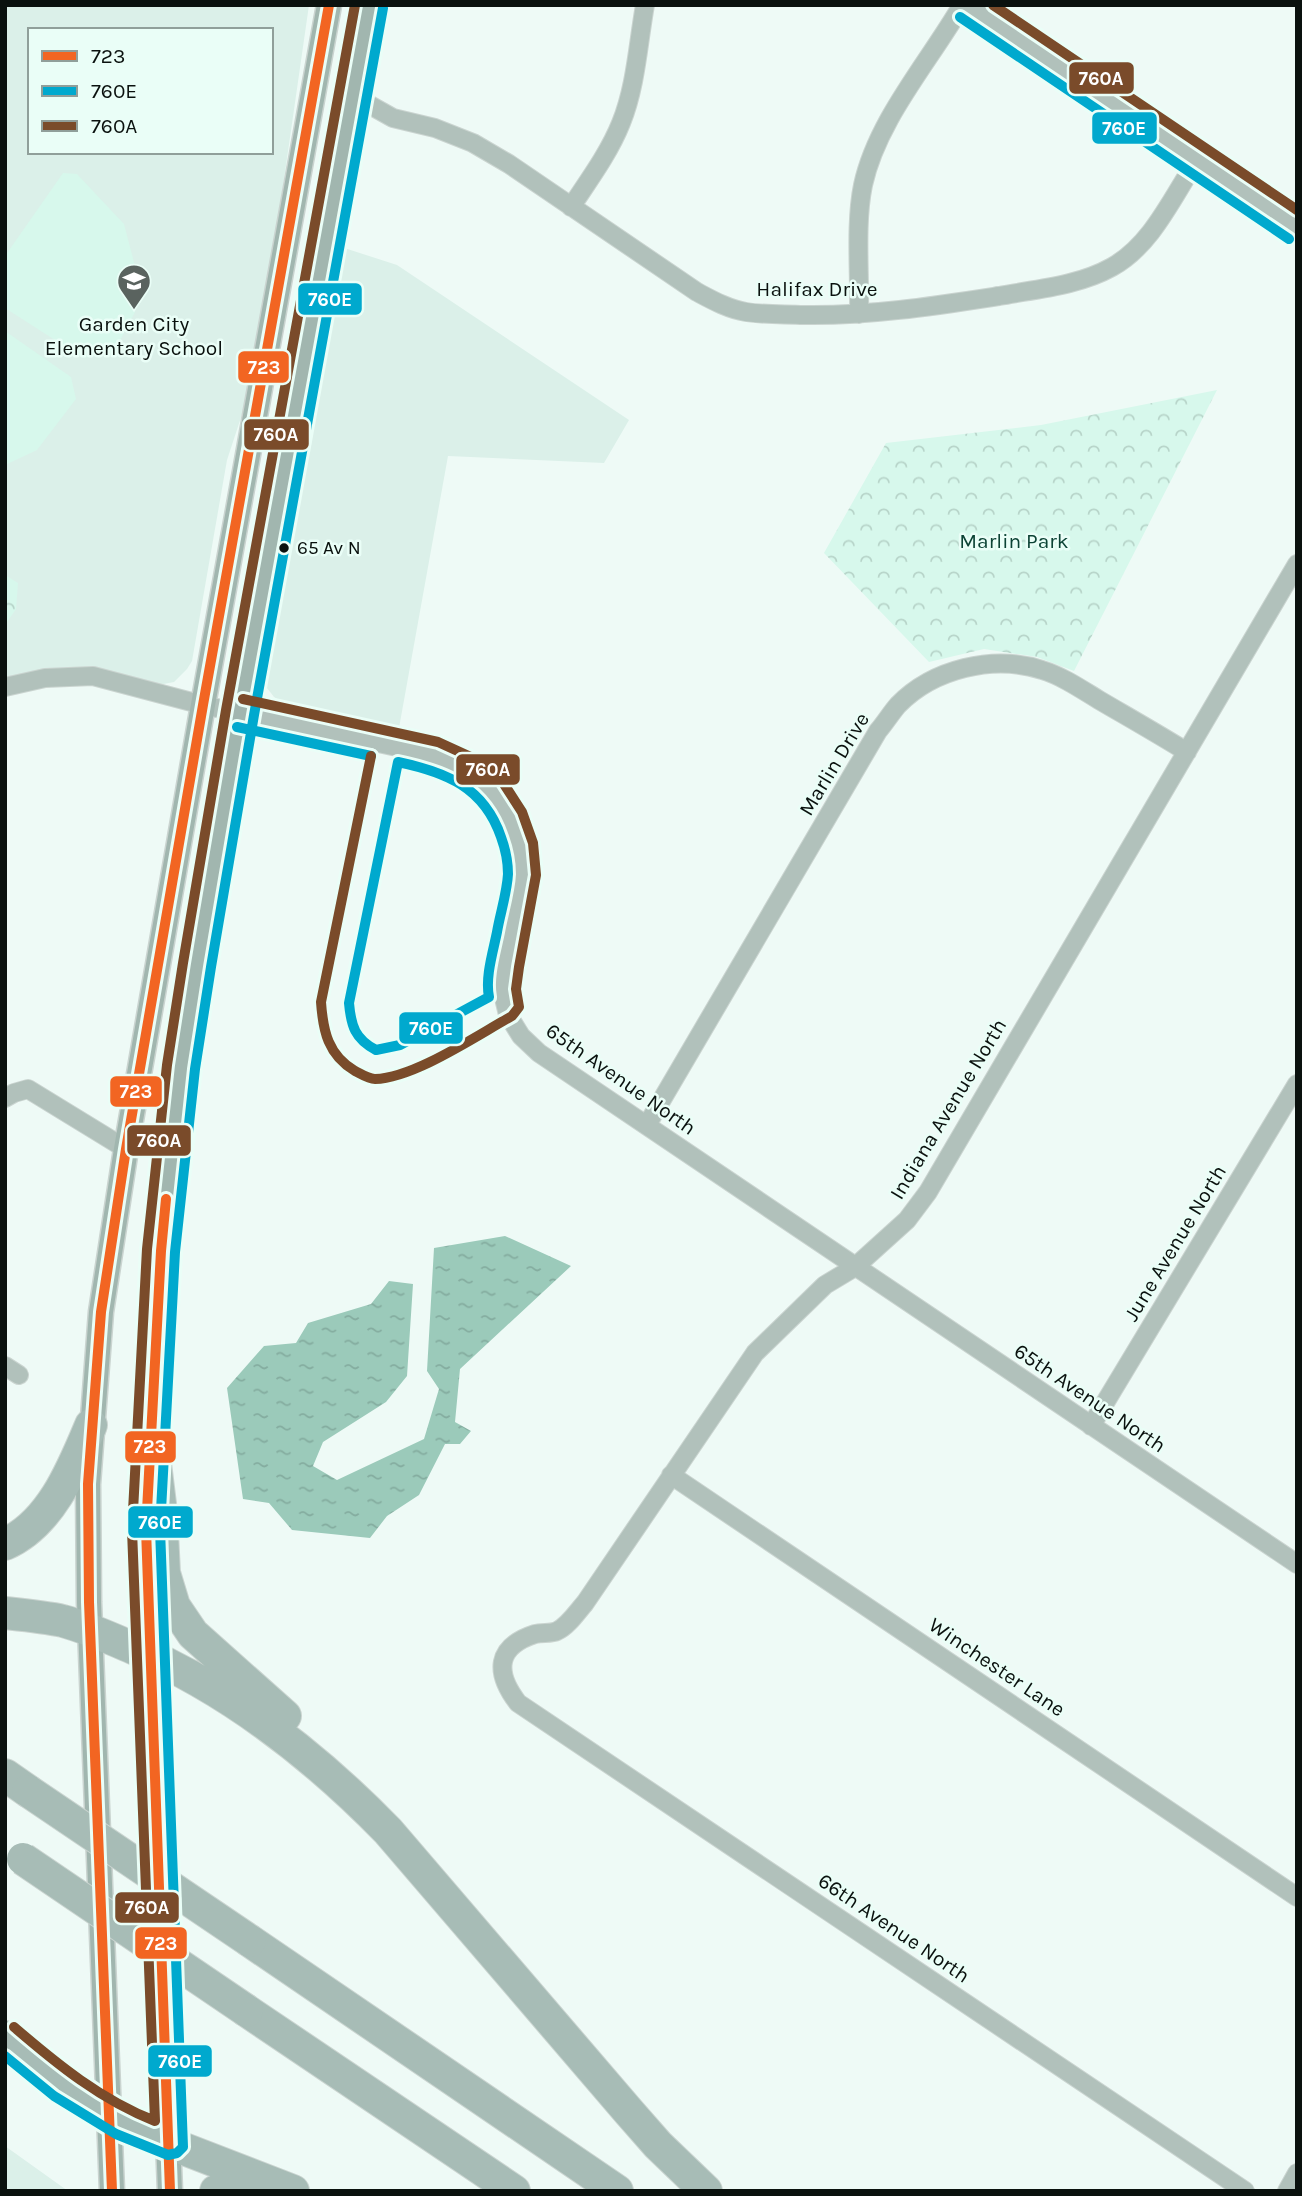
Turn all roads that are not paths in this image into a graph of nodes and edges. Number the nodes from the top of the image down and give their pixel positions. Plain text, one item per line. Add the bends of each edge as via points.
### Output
1 (329, 5) edge
2 (369, 5) edge
3 (645, 5) edge
4 (962, 5) edge
5 (968, 5) edge
6 (352, 95) junction
7 (1198, 160) junction
8 (571, 207) junction
9 (1297, 227) edge
10 (859, 314) junction
11 (1297, 564) edge
12 (5, 687) edge
13 (203, 705) junction
14 (240, 713) junction
15 (1187, 752) junction
16 (1297, 1084) edge
17 (5, 1098) edge
18 (647, 1125) junction
19 (126, 1149) junction
20 (855, 1267) junction
21 (91, 1425) junction
22 (1091, 1426) junction
23 (151, 1431) junction
24 (671, 1475) junction
25 (5, 1544) edge
26 (1297, 1564) edge
27 (5, 1593) edge
28 (5, 1613) edge
29 (76, 1625) junction
30 (149, 1655) junction
31 (518, 1703) joint
32 (17, 1783) edge
33 (14, 1853) edge
34 (1297, 1897) edge
35 (461, 1916) junction
36 (5, 2037) edge
37 (110, 2117) junction
38 (170, 2141) junction
39 (1297, 2174) edge
40 (290, 2189) edge
41 (112, 2191) edge
42 (170, 2191) edge
43 (216, 2191) edge
44 (514, 2191) edge
45 (617, 2191) edge
46 (706, 2191) edge
47 (1245, 2191) edge
48 (1287, 2191) edge

1 - 13 main road
2 - 6 main road
3 - 8 street via 621,123
4 - 10 street via 872,155 863,186
5 - 7 street
6 - 8 street, Halifax Drive via 393,118 473,143
6 - 14 main road
7 - 9 street
7 - 10 street, Halifax Drive via 1137,249 1090,277 899,312
8 - 10 street, Halifax Drive via 719,304 768,314
11 - 15 street, Indiana Avenue North
12 - 13 street, 65th Avenue North via 45,678 93,676
13 - 14 street, 65th Avenue North
13 - 19 main road
14 - 18 street, 65th Avenue North via 434,755 466,770 492,790 509,817 522,875 502,990 508,1015 538,1053
14 - 23 main road via 181,1067 161,1251
15 - 18 street, Marlin Drive via 1043,670 980,664 921,686 878,731
15 - 20 street, Indiana Avenue North via 928,1192 907,1220
16 - 22 street, June Avenue North
17 - 19 street via 28,1089
18 - 20 street, 65th Avenue North
19 - 21 main road via 101,1312
20 - 22 street, 65th Avenue North
20 - 24 street, Indiana Avenue North via 825,1285 755,1353
21 - 25 highway via 73,1467 45,1511 24,1534
21 - 29 main road
22 - 26 street, 65th Avenue North
23 - 30 main road via 146,1529
23 - 35 highway via 164,1573 183,1622 367,1794 412,1844
24 - 31 street, Indiana Avenue North via 573,1618 557,1631 515,1643 504,1658 506,1687
24 - 34 street, Winchester Lane
27 - 29 highway
28 - 29 highway
29 - 30 highway
29 - 37 main road
30 - 35 highway via 197,1679 302,1751 388,1831
30 - 38 main road
31 - 47 street, 66th Avenue North
32 - 45 highway, bridge
33 - 44 highway, bridge
35 - 46 highway via 658,2145
36 - 37 highway
37 - 38 highway
37 - 41 main road
38 - 40 highway
38 - 42 main road
39 - 48 street
40 - 43 highway via 235,2184

